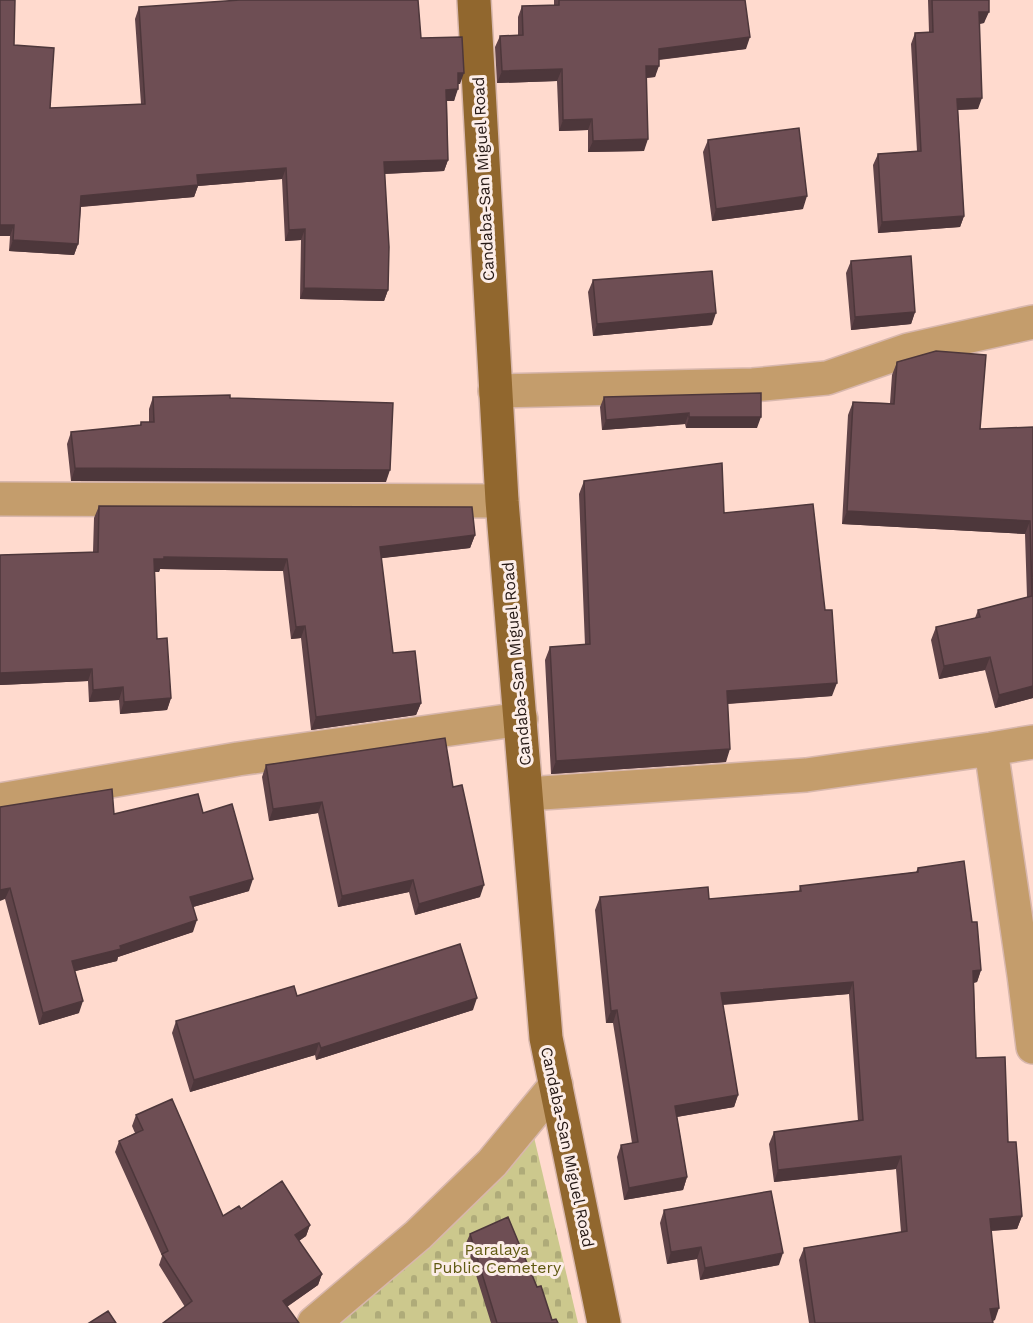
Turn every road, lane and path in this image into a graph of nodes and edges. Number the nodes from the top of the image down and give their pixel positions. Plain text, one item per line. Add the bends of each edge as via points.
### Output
1 (474, 0) edge
2 (1033, 322) edge
3 (495, 391) junction
4 (0, 500) edge
5 (502, 501) junction
6 (521, 719) junction
7 (1033, 742) edge
8 (991, 750) junction
9 (527, 795) junction
10 (0, 800) edge
11 (1033, 1047) edge
12 (556, 1085) junction
13 (314, 1323) edge
14 (604, 1323) edge

1 - 3 main road, Candaba-San Miguel Road
2 - 3 street via 908,350 826,378 753,385
3 - 5 main road, Candaba-San Miguel Road
4 - 5 street
5 - 6 main road, Candaba-San Miguel Road
6 - 9 main road, Candaba-San Miguel Road
6 - 10 street via 238,759
7 - 8 street
8 - 9 street via 806,775
8 - 11 street
9 - 12 main road, Candaba-San Miguel Road via 546,1038
12 - 13 street via 492,1163 418,1235
12 - 14 main road, Candaba-San Miguel Road

